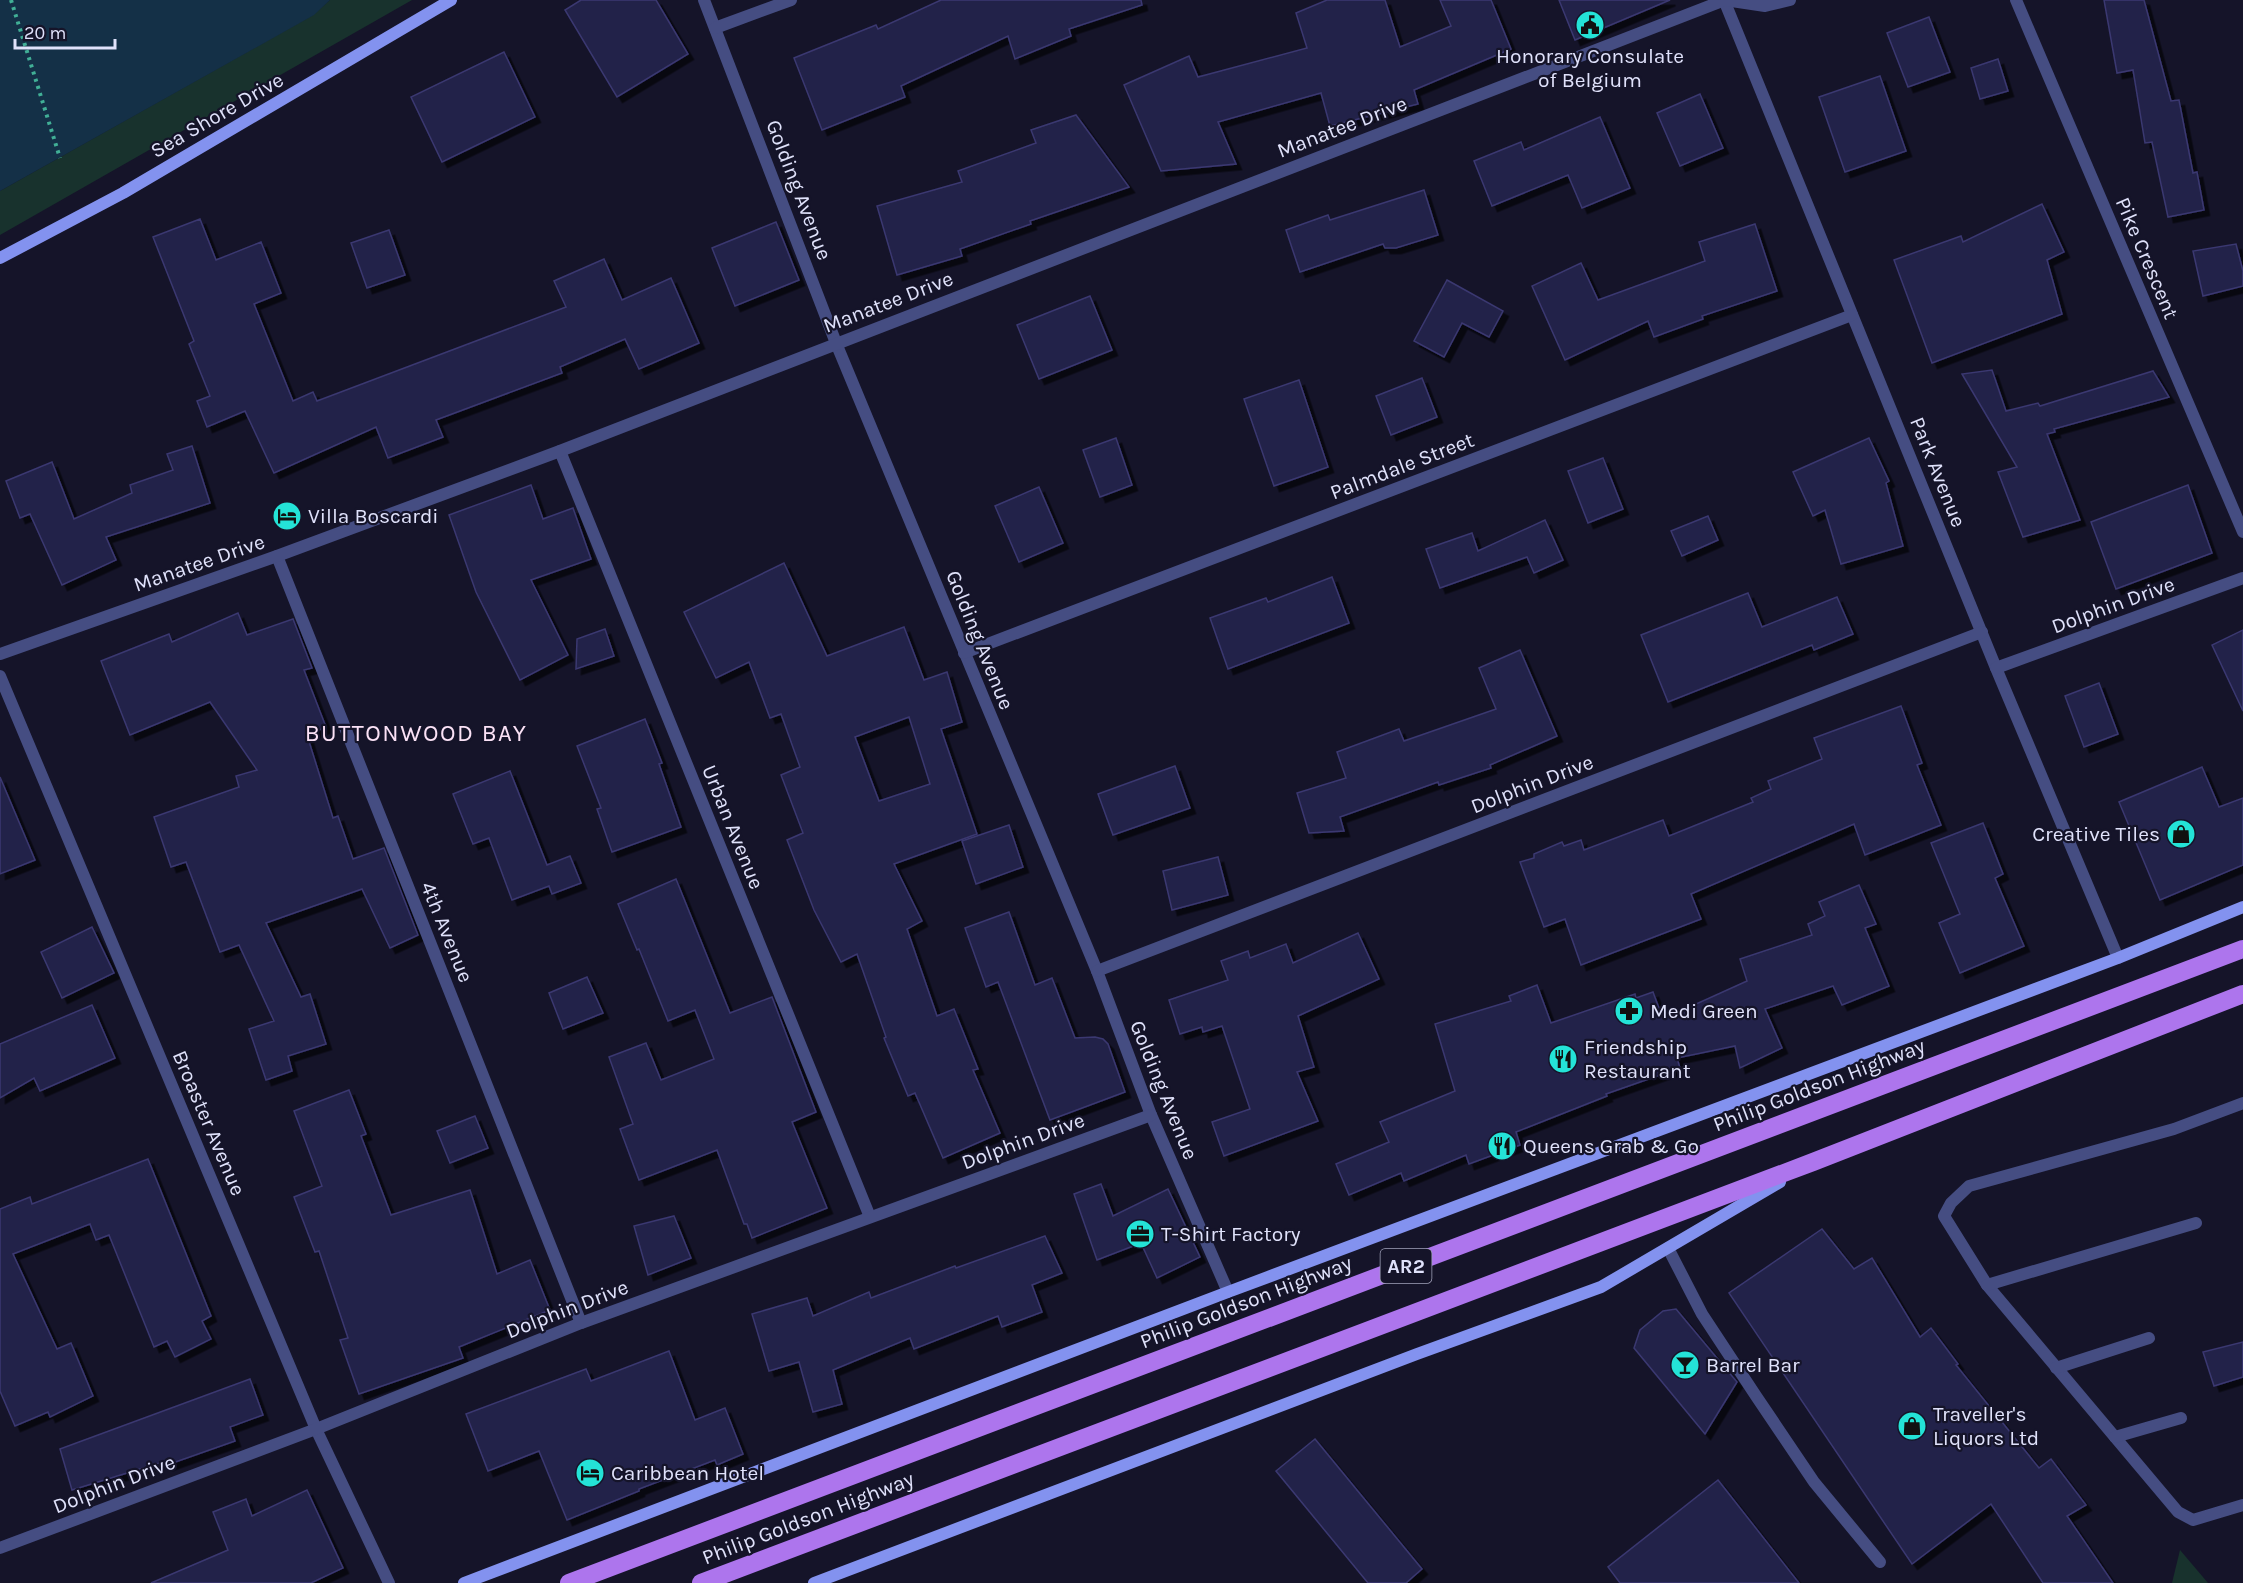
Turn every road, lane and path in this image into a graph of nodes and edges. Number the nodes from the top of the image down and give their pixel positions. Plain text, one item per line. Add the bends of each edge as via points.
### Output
1 (11, 0) edge
2 (451, 0) edge
3 (704, 0) edge
4 (791, 0) edge
5 (1724, 0) edge
6 (1791, 0) edge
7 (2016, 0) edge
8 (715, 28) junction
9 (60, 158) dead end
10 (0, 258) edge
11 (1852, 315) junction
12 (836, 343) junction
13 (560, 451) junction
14 (2243, 532) edge
15 (277, 556) junction
16 (2243, 578) edge
17 (1982, 632) junction
18 (964, 653) junction
19 (0, 654) edge
20 (1996, 668) junction
21 (0, 676) edge
22 (2243, 907) edge
23 (2243, 949) edge
24 (2118, 958) junction
25 (1097, 971) junction
26 (2243, 994) edge
27 (2243, 1103) edge
28 (1151, 1115) junction
29 (1813, 1162) junction
30 (870, 1217) junction
31 (2196, 1223) dead end
32 (1668, 1248) junction
33 (1987, 1285) junction
34 (1228, 1292) junction
35 (582, 1323) junction
36 (2149, 1338) dead end
37 (2056, 1368) junction
38 (2181, 1418) dead end
39 (316, 1429) junction
40 (2115, 1437) junction
41 (2243, 1505) edge
42 (1, 1545) edge
43 (1880, 1562) dead end
44 (389, 1583) edge
45 (464, 1583) edge
46 (569, 1583) edge
47 (701, 1583) edge
48 (814, 1583) edge

1 - 9 path
2 - 10 street, Sea Shore Drive via 123,193
3 - 8 street, Golding Avenue
4 - 8 street
5 - 6 street, Manatee Drive via 1765,6
5 - 11 street, Park Avenue
5 - 12 street, Manatee Drive
7 - 14 street, Pike Crescent
8 - 12 street, Golding Avenue
11 - 17 street, Park Avenue
11 - 18 street, Palmdale Street
12 - 13 street, Manatee Drive
12 - 18 street, Golding Avenue
13 - 15 street, Manatee Drive
13 - 30 street, Urban Avenue
15 - 19 street, Manatee Drive
15 - 35 street, 4th Avenue
16 - 20 street, Dolphin Drive
17 - 20 street, Park Avenue
17 - 25 street, Dolphin Drive
18 - 25 street, Golding Avenue
20 - 24 street, Park Avenue
21 - 39 street, Broaster Avenue
22 - 24 street
23 - 46 main road, Philip Goldson Highway / AR2
24 - 34 street
25 - 28 street, Golding Avenue
26 - 29 main road, Philip Goldson Highway / AR2
27 - 33 street via 2174,1129 1969,1186 1944,1216
28 - 30 street, Dolphin Drive
28 - 34 street, Golding Avenue
29 - 32 street
29 - 47 main road, Philip Goldson Highway / AR2
30 - 35 street, Dolphin Drive
31 - 33 street
32 - 43 street via 1702,1314 1755,1396 1814,1482
32 - 48 street via 1601,1287
33 - 37 street
34 - 45 street
35 - 39 street, Dolphin Drive
36 - 37 street
37 - 40 street
38 - 40 street
39 - 42 street, Dolphin Drive
39 - 44 street, Broaster Avenue
40 - 41 street via 2178,1512 2193,1520

